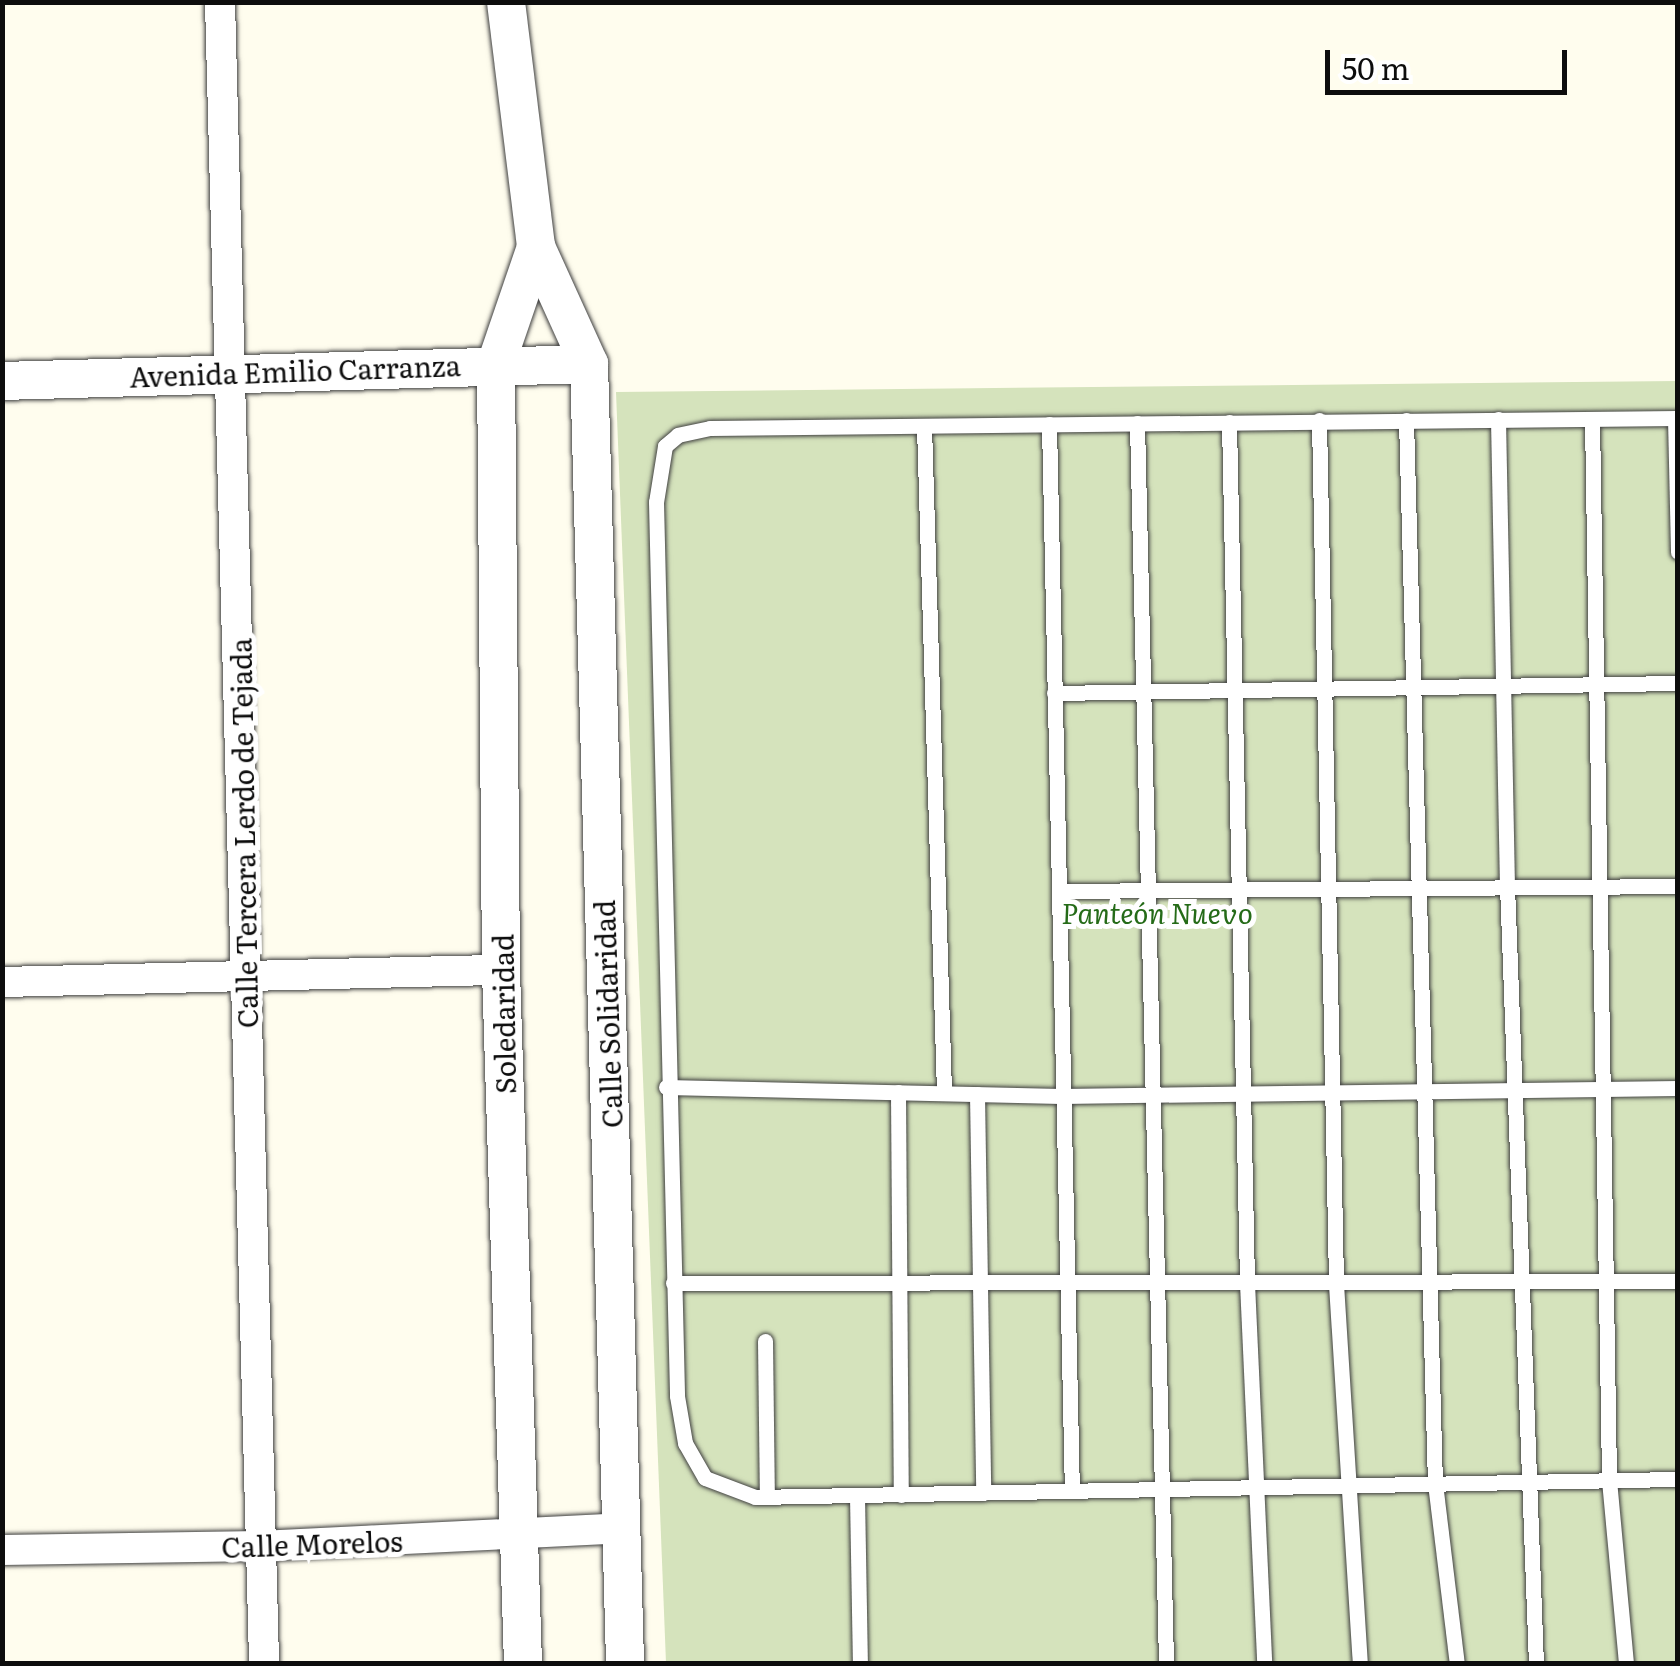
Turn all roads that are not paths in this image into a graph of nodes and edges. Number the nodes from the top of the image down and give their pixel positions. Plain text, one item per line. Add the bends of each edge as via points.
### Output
1 (220, 2) edge
2 (506, 2) edge
3 (536, 248) junction
4 (496, 364) junction
5 (588, 364) junction
6 (233, 370) junction
7 (2, 381) edge
8 (1676, 418) edge
9 (1498, 419) junction
10 (1592, 419) junction
11 (1319, 420) junction
12 (1406, 420) junction
13 (1229, 422) junction
14 (1138, 423) junction
15 (1049, 424) junction
16 (924, 426) junction
17 (1678, 552) edge
18 (1592, 683) junction
19 (1678, 683) edge
20 (1501, 685) junction
21 (1412, 686) junction
22 (1324, 688) junction
23 (1233, 690) junction
24 (1144, 692) junction
25 (1054, 693) junction
26 (1596, 884) junction
27 (1507, 886) junction
28 (1678, 886) edge
29 (1417, 888) junction
30 (1328, 889) junction
31 (1058, 891) junction
32 (1147, 891) junction
33 (1238, 891) junction
34 (501, 970) junction
35 (246, 975) junction
36 (2, 982) edge
37 (666, 1087) junction
38 (1678, 1088) edge
39 (1599, 1089) junction
40 (1513, 1090) junction
41 (1423, 1091) junction
42 (898, 1092) junction
43 (1331, 1092) junction
44 (944, 1093) junction
45 (977, 1094) junction
46 (1243, 1094) junction
47 (1148, 1095) junction
48 (1061, 1096) junction
49 (980, 1280) junction
50 (901, 1281) junction
51 (1064, 1281) junction
52 (1678, 1281) edge
53 (1154, 1282) junction
54 (672, 1283) junction
55 (1247, 1283) junction
56 (1604, 1283) junction
57 (1336, 1284) junction
58 (1430, 1284) junction
59 (1521, 1284) junction
60 (765, 1341) dead end
61 (1678, 1478) edge
62 (1609, 1480) junction
63 (1526, 1481) junction
64 (1348, 1484) junction
65 (1435, 1484) junction
66 (1254, 1487) junction
67 (1161, 1489) junction
68 (1072, 1491) junction
69 (984, 1493) junction
70 (901, 1495) junction
71 (857, 1496) junction
72 (767, 1497) junction
73 (622, 1528) junction
74 (520, 1535) junction
75 (260, 1546) junction
76 (2, 1550) edge
77 (264, 1664) edge
78 (523, 1664) edge
79 (625, 1664) edge
80 (860, 1664) edge
81 (1166, 1664) edge
82 (1264, 1664) edge
83 (1360, 1664) edge
84 (1456, 1664) edge
85 (1536, 1664) edge
86 (1626, 1664) edge

1 - 6 street, Calle Tercera Lerdo de Tejada
2 - 3 street
3 - 4 street, Soledaridad
3 - 5 street
4 - 5 street, Avenida Emilio Carranza
4 - 6 street, Avenida Emilio Carranza
4 - 34 street, Soledaridad
5 - 73 street, Calle Solidaridad
6 - 7 street, Avenida Emilio Carranza
6 - 35 street, Calle Tercera Lerdo de Tejada
8 - 10 lane
8 - 17 lane
9 - 10 lane
9 - 12 lane
9 - 20 lane
10 - 18 lane
11 - 12 lane
11 - 13 lane
11 - 22 lane
12 - 21 lane
13 - 14 lane
13 - 23 lane
14 - 15 lane
14 - 24 lane
15 - 16 lane
15 - 25 lane
16 - 37 lane via 710,428 678,435 665,446 656,502
16 - 44 lane
18 - 19 lane
18 - 20 lane
18 - 26 lane
20 - 21 lane
20 - 27 lane
21 - 22 lane
21 - 29 lane
22 - 23 lane
22 - 30 lane
23 - 24 lane
23 - 33 lane
24 - 25 lane
24 - 32 lane
25 - 31 lane
26 - 27 lane
26 - 28 lane
26 - 39 lane
27 - 29 lane
27 - 40 lane
29 - 30 lane
29 - 41 lane
30 - 33 lane
30 - 43 lane
31 - 32 lane
31 - 48 lane
32 - 33 lane
32 - 47 lane
33 - 46 lane
34 - 35 street
34 - 74 street, Soledaridad
35 - 36 street
35 - 75 street, Calle Tercera Lerdo de Tejada
37 - 42 lane
37 - 54 lane
38 - 39 lane
39 - 40 lane
39 - 56 lane
40 - 41 lane
40 - 59 lane
41 - 43 lane
41 - 58 lane
42 - 44 lane
42 - 50 lane
43 - 46 lane
43 - 57 lane
44 - 45 lane
45 - 48 lane
45 - 49 lane
46 - 47 lane
46 - 55 lane
47 - 48 lane
47 - 53 lane
48 - 51 lane
49 - 50 lane
49 - 51 lane
49 - 69 lane
50 - 54 lane
50 - 70 lane
51 - 53 lane
51 - 68 lane
52 - 56 lane
53 - 55 lane
53 - 67 lane
54 - 72 lane via 684,1443 704,1478
55 - 57 lane
55 - 66 lane
56 - 59 lane
56 - 62 lane
57 - 58 lane
57 - 64 lane
58 - 59 lane
58 - 65 lane
59 - 63 lane
60 - 72 lane
61 - 62 lane
62 - 63 lane
62 - 86 lane
63 - 65 lane
63 - 85 lane
64 - 65 lane
64 - 66 lane
64 - 83 lane
65 - 84 lane
66 - 67 lane
66 - 82 lane
67 - 68 lane
67 - 81 lane
68 - 69 lane
69 - 70 lane
70 - 71 lane
71 - 72 lane
71 - 80 lane
73 - 74 street, Calle Morelos
73 - 79 street, Calle Solidaridad
74 - 75 street, Calle Morelos
74 - 78 street, Soledaridad
75 - 76 street, Calle Morelos
75 - 77 street, Calle Tercera Lerdo de Tejada

